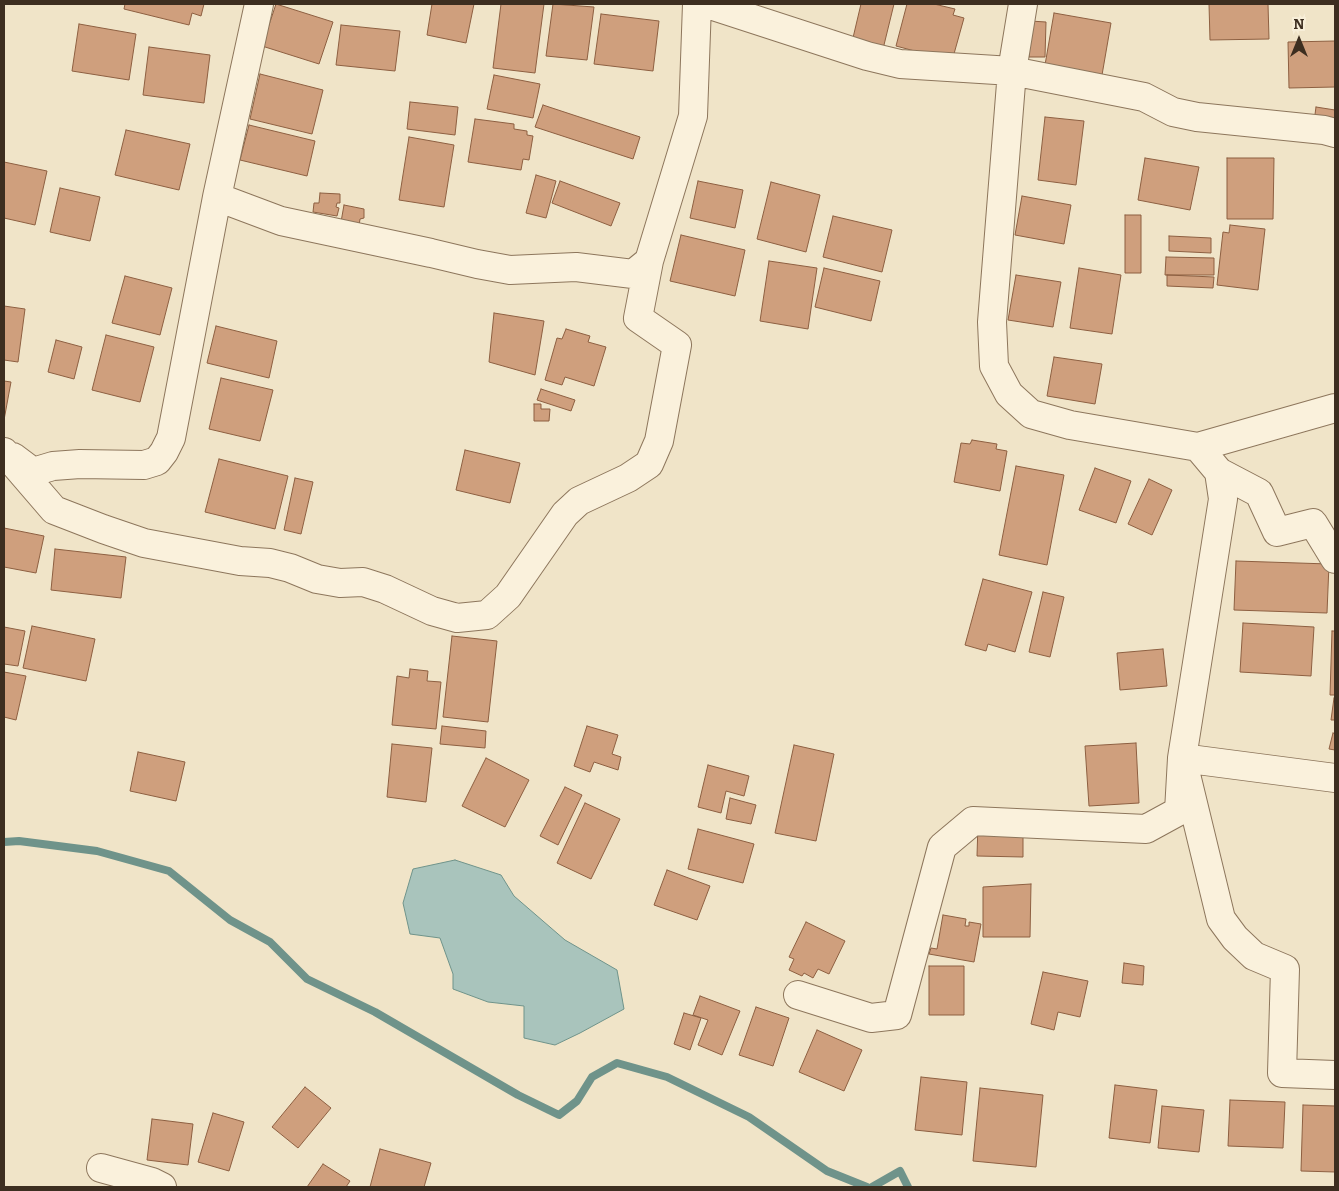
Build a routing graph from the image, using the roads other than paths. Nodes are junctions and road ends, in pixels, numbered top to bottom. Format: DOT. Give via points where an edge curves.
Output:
graph roads {
  1 [pos="259,4"];
  2 [pos="697,4"];
  3 [pos="708,4"];
  4 [pos="1023,4"];
  5 [pos="1012,71"];
  6 [pos="1335,133"];
  7 [pos="217,197"];
  8 [pos="649,260"];
  9 [pos="1335,408"];
  10 [pos="1198,447"];
  11 [pos="4,451"];
  12 [pos="1219,472"];
  13 [pos="1335,559"];
  14 [pos="1182,758"];
  15 [pos="1335,778"];
  16 [pos="798,995"];
  17 [pos="1335,1075"];
  18 [pos="101,1168"];
  19 [pos="162,1187"];
  1 -- 7 [label="street"];
  2 -- 8 [label="street" via="693,116"];
  3 -- 5 [label="street" via="900,64"];
  4 -- 5 [label="street"];
  5 -- 6 [label="street" via="1144,97 1173,112 1197,117"];
  5 -- 10 [label="street" via="992,322 994,366 1009,394 1031,414 1070,425"];
  7 -- 8 [label="street" via="281,222 510,270 576,267 633,274"];
  7 -- 11 [label="street" via="171,438 164,452 157,460 144,465 80,464 53,466 34,472"];
  8 -- 11 [label="street" via="638,318 677,345 659,441 650,464 579,501 565,514 508,596 487,615 457,618 363,582 317,579 270,563 144,544 54,510"];
  9 -- 10 [label="street"];
  10 -- 12 [label="street"];
  12 -- 13 [label="street" via="1259,494 1277,532 1313,523"];
  12 -- 14 [label="street" via="1223,499"];
  14 -- 15 [label="street"];
  14 -- 16 [label="street" via="1179,811 1146,829 973,821 942,847 897,1015 871,1018"];
  14 -- 17 [label="street" via="1221,919 1254,956 1285,969 1282,1073"];
  18 -- 19 [label="street"];
}
